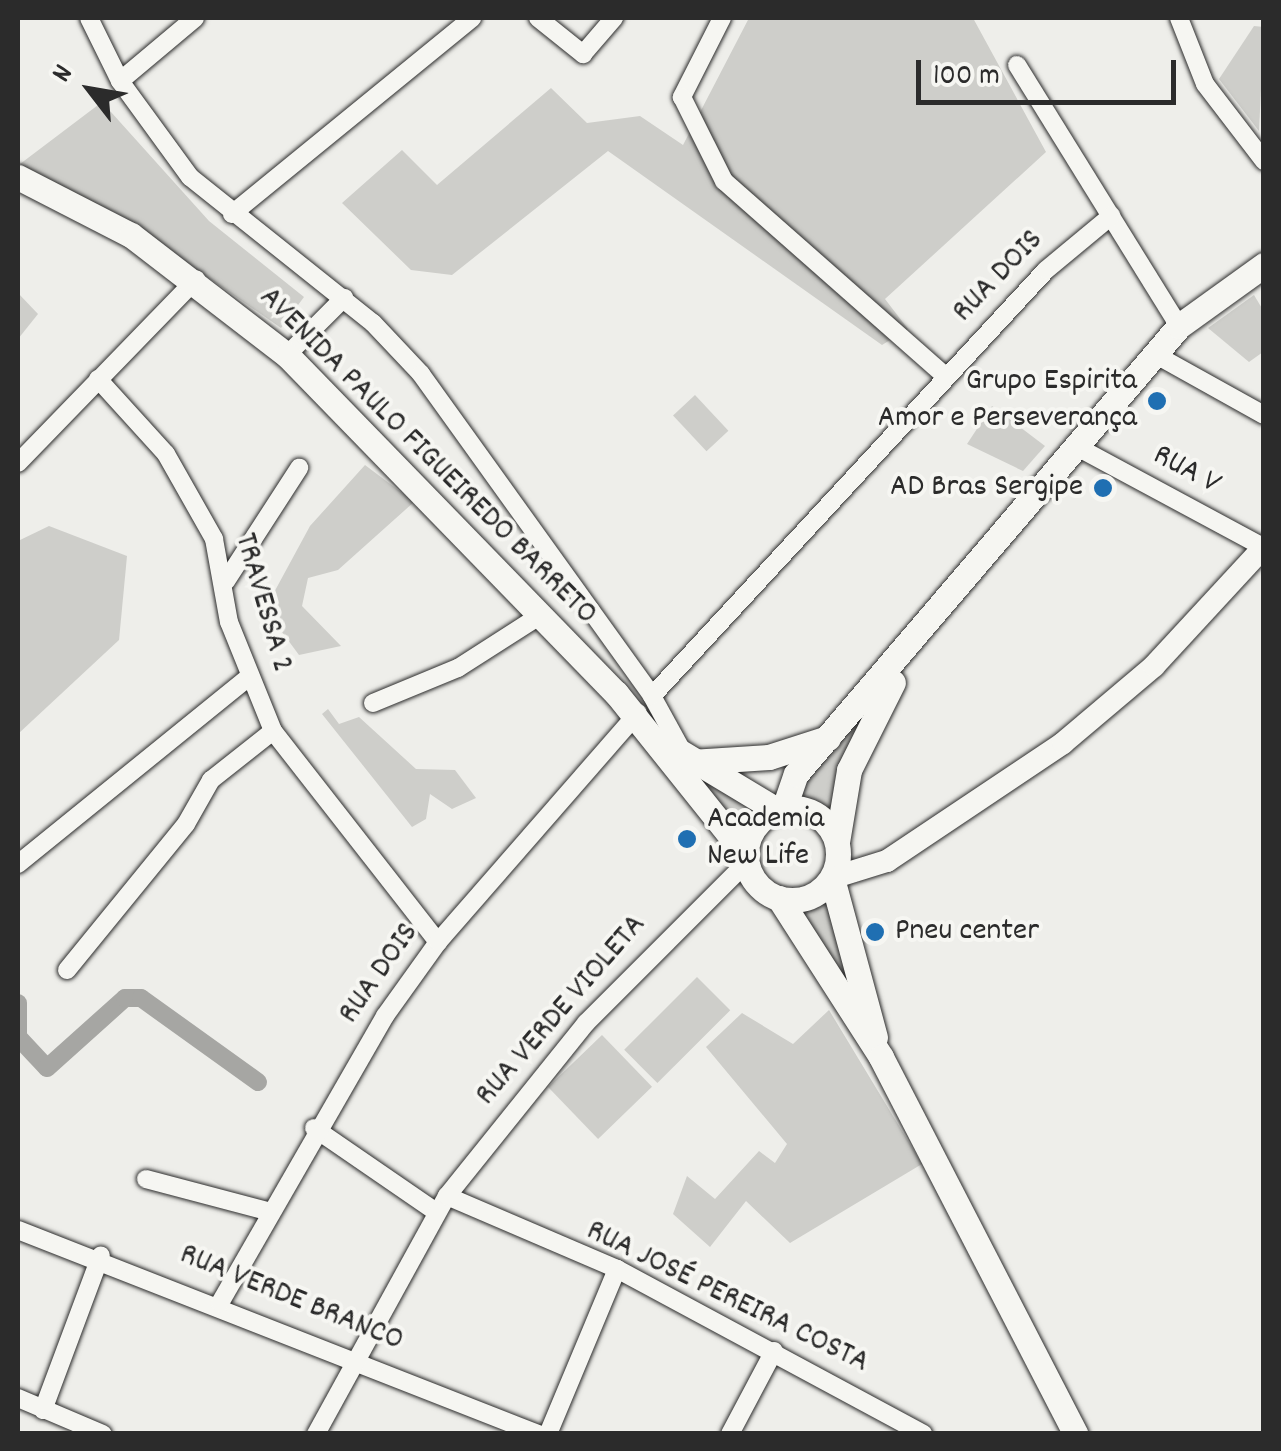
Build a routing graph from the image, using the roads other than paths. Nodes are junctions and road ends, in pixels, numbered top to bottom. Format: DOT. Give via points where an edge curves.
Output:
graph roads {
  1 [pos="90,18"];
  2 [pos="195,18"];
  3 [pos="538,18"];
  4 [pos="614,18"];
  5 [pos="722,18"];
  6 [pos="1180,18"];
  7 [pos="461,21"];
  8 [pos="1017,65"];
  9 [pos="120,81"];
  10 [pos="1264,161"];
  11 [pos="18,177"];
  12 [pos="232,214"];
  13 [pos="1111,216"];
  14 [pos="1264,266"];
  15 [pos="196,279"];
  16 [pos="344,298"];
  17 [pos="1179,326"];
  18 [pos="287,355"];
  19 [pos="1158,356"];
  20 [pos="945,376"];
  21 [pos="98,380"];
  22 [pos="1264,415"];
  23 [pos="1081,449"];
  24 [pos="18,463"];
  25 [pos="299,468"];
  26 [pos="1264,547"];
  27 [pos="226,581"];
  28 [pos="541,614"];
  29 [pos="910,652"];
  30 [pos="250,676"];
  31 [pos="372,703"];
  32 [pos="638,708"];
  33 [pos="273,730"];
  34 [pos="828,738"];
  35 [pos="687,761"];
  36 [pos="781,809"];
  37 [pos="837,842"];
  38 [pos="747,859"];
  39 [pos="18,864"];
  40 [pos="832,878"];
  41 [pos="779,898"];
  42 [pos="438,942"];
  43 [pos="67,970"];
  44 [pos="880,1057"];
  45 [pos="314,1128"];
  46 [pos="146,1178"];
  47 [pos="442,1204"];
  48 [pos="267,1212"];
  49 [pos="18,1230"];
  50 [pos="102,1255"];
  51 [pos="617,1270"];
  52 [pos="220,1303"];
  53 [pos="774,1351"];
  54 [pos="358,1357"];
  55 [pos="18,1398"];
  56 [pos="43,1410"];
  57 [pos="896,1426"];
  58 [pos="104,1434"];
  59 [pos="316,1434"];
  60 [pos="538,1434"];
  61 [pos="548,1434"];
  62 [pos="730,1434"];
  63 [pos="923,1434"];
  64 [pos="1076,1434"];
  1 -- 9 [label="street"];
  2 -- 9 [label="street"];
  3 -- 4 [label="street" via="582,54"];
  5 -- 20 [label="street" via="682,97 724,182"];
  6 -- 10 [label="street" via="1205,84"];
  7 -- 12 [label="street"];
  8 -- 13 [label="street"];
  9 -- 12 [label="street" via="174,158"];
  11 -- 15 [label="main road, AVENIDA PAULO FIGUEIREDO BARRETO"];
  12 -- 16 [label="street"];
  13 -- 17 [label="street"];
  13 -- 20 [label="street, RUA DOIS" via="1066,249"];
  14 -- 17 [label="main road"];
  15 -- 18 [label="main road, AVENIDA PAULO FIGUEIREDO BARRETO"];
  15 -- 21 [label="street"];
  16 -- 18 [label="street"];
  16 -- 32 [label="street" via="446,407"];
  17 -- 19 [label="main road"];
  18 -- 28 [label="main road, AVENIDA PAULO FIGUEIREDO BARRETO"];
  19 -- 22 [label="street"];
  19 -- 23 [label="main road"];
  20 -- 32 [label="street, RUA DOIS"];
  21 -- 24 [label="street"];
  21 -- 27 [label="street, TRAVESSA 2" via="186,482"];
  23 -- 26 [label="street, RUA V"];
  23 -- 29 [label="main road"];
  25 -- 27 [label="street"];
  26 -- 40 [label="street" via="1154,666 1063,743 887,861"];
  27 -- 30 [label="street, TRAVESSA 2" via="226,611"];
  28 -- 31 [label="street" via="458,668"];
  28 -- 32 [label="main road, AVENIDA PAULO FIGUEIREDO BARRETO"];
  29 -- 34 [label="main road"];
  29 -- 37 [label="main road" via="849,770"];
  30 -- 33 [label="street, TRAVESSA 2"];
  30 -- 39 [label="street"];
  32 -- 35 [label="main road, AVENIDA PAULO FIGUEIREDO BARRETO"];
  32 -- 38 [label="main road, AVENIDA PAULO FIGUEIREDO BARRETO"];
  32 -- 42 [label="street, RUA DOIS"];
  33 -- 42 [label="street, TRAVESSA 2"];
  33 -- 43 [label="street" via="210,780 186,824"];
  34 -- 35 [label="main road" via="769,757"];
  34 -- 36 [label="main road" via="787,788"];
  35 -- 36 [label="main road, AVENIDA PAULO FIGUEIREDO BARRETO"];
  36 -- 37 [label="main road" via="810,812"];
  36 -- 38 [label="main road" via="752,833"];
  37 -- 40 [label="main road"];
  38 -- 41 [label="main road"];
  38 -- 47 [label="street, RUA VERDE VIOLETA" via="586,1023"];
  40 -- 41 [label="main road" via="809,897"];
  40 -- 44 [label="main road"];
  41 -- 44 [label="main road"];
  42 -- 45 [label="street, RUA DOIS"];
  44 -- 64 [label="main road"];
  45 -- 47 [label="street"];
  45 -- 48 [label="street, RUA DOIS"];
  46 -- 48 [label="street"];
  47 -- 51 [label="street, RUA JOSÉ PEREIRA COSTA"];
  47 -- 54 [label="street, RUA VERDE VIOLETA"];
  48 -- 52 [label="street, RUA DOIS"];
  49 -- 50 [label="street, RUA VERDE BRANCO"];
  50 -- 52 [label="street, RUA VERDE BRANCO"];
  50 -- 56 [label="street"];
  51 -- 53 [label="street, RUA JOSÉ PEREIRA COSTA"];
  51 -- 61 [label="street"];
  52 -- 54 [label="street, RUA VERDE BRANCO"];
  53 -- 57 [label="street, RUA JOSÉ PEREIRA COSTA"];
  53 -- 62 [label="street"];
  54 -- 59 [label="street, RUA VERDE VIOLETA"];
  54 -- 60 [label="street, RUA VERDE BRANCO"];
  55 -- 56 [label="street"];
  56 -- 58 [label="street"];
  57 -- 63 [label="street, RUA JOSÉ PEREIRA COSTA"];
}
